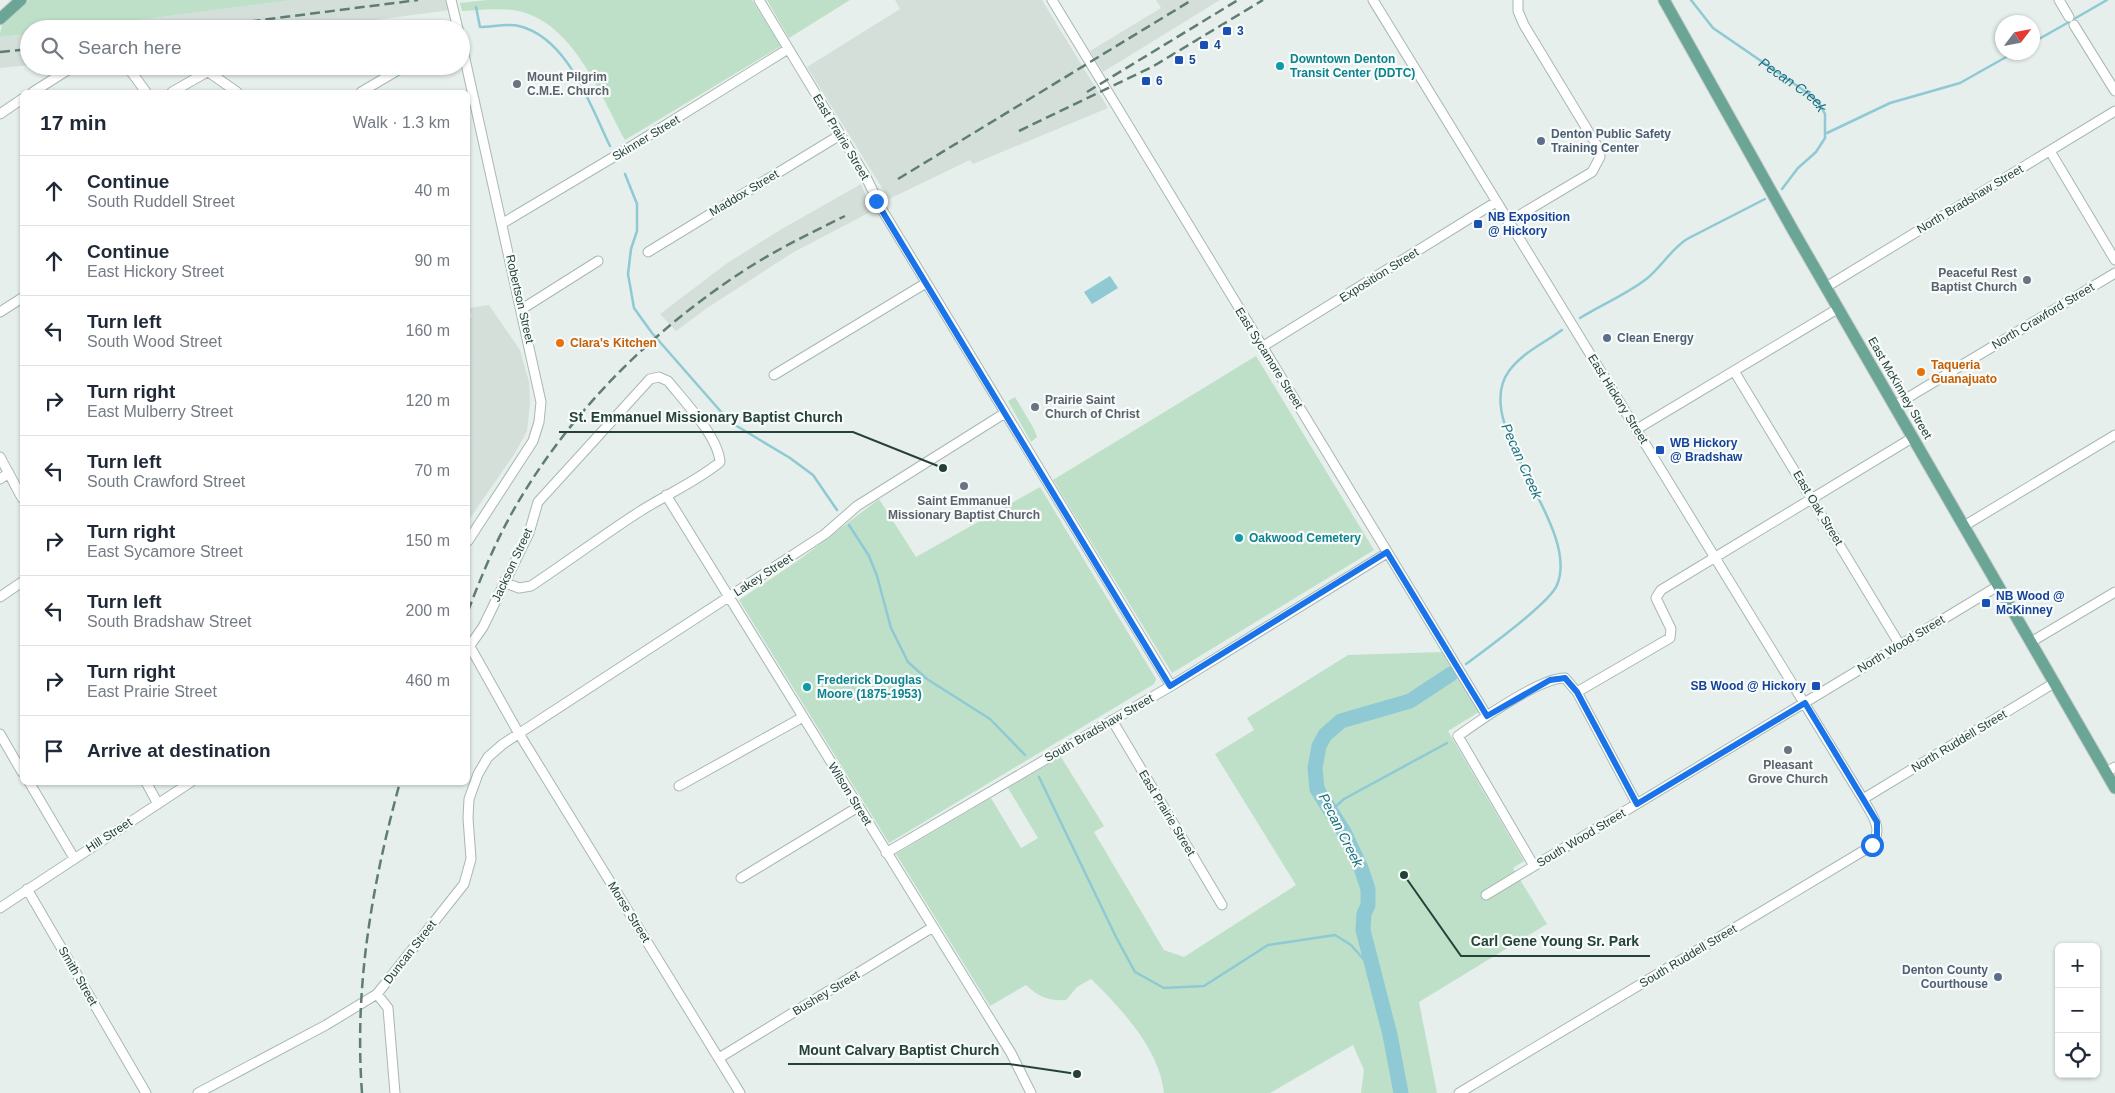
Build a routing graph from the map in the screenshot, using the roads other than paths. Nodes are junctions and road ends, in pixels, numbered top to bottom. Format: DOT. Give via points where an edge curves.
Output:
graph roads {
  1 [pos="12,0"];
  2 [pos="21,0"];
  3 [pos="451,0"];
  4 [pos="759,0"];
  5 [pos="1052,0"];
  6 [pos="1373,0"];
  7 [pos="1518,0"];
  8 [pos="1664,0"];
  9 [pos="2059,0"];
  10 [pos="0,19"];
  11 [pos="456,20"];
  12 [pos="788,49"];
  13 [pos="60,75"];
  14 [pos="134,75"];
  15 [pos="196,75"];
  16 [pos="213,75"];
  17 [pos="390,75"];
  18 [pos="469,75"];
  19 [pos="36,90"];
  20 [pos="145,90"];
  21 [pos="175,90"];
  22 [pos="234,90"];
  23 [pos="364,90"];
  24 [pos="2115,91"];
  25 [pos="20,100"];
  26 [pos="2115,111"];
  27 [pos="0,114"];
  28 [pos="840,135"];
  29 [pos="2050,151"];
  30 [pos="1496,202"];
  31 [pos="1508,222"];
  32 [pos="502,223"];
  33 [pos="648,252"];
  34 [pos="2115,260"];
  35 [pos="598,261"];
  36 [pos="2115,273"];
  37 [pos="926,283"];
  38 [pos="1826,287"];
  39 [pos="20,299"];
  40 [pos="522,308"];
  41 [pos="1838,308"];
  42 [pos="0,312"];
  43 [pos="1262,347"];
  44 [pos="1734,372"];
  45 [pos="774,375"];
  46 [pos="1894,406"];
  47 [pos="1005,413"];
  48 [pos="1636,428"];
  49 [pos="2115,435"];
  50 [pos="1912,438"];
  51 [pos="0,457"];
  52 [pos="9,473"];
  53 [pos="0,479"];
  54 [pos="20,494"];
  55 [pos="666,495"];
  56 [pos="1812,498"];
  57 [pos="1964,526"];
  58 [pos="470,538"];
  59 [pos="1387,552"];
  60 [pos="1715,557"];
  61 [pos="504,582"];
  62 [pos="20,583"];
  63 [pos="1998,586"];
  64 [pos="2115,592"];
  65 [pos="0,597"];
  66 [pos="729,597"];
  67 [pos="2031,642"];
  68 [pos="470,643"];
  69 [pos="1900,645"];
  70 [pos="470,648"];
  71 [pos="2054,683"];
  72 [pos="1170,686"];
  73 [pos="1577,692"];
  74 [pos="1805,703"];
  75 [pos="1487,716"];
  76 [pos="803,717"];
  77 [pos="1112,720"];
  78 [pos="518,732"];
  79 [pos="0,734"];
  80 [pos="20,769"];
  81 [pos="2111,769"];
  82 [pos="31,785"];
  83 [pos="148,785"];
  84 [pos="186,785"];
  85 [pos="679,786"];
  86 [pos="2115,788"];
  87 [pos="1863,799"];
  88 [pos="158,804"];
  89 [pos="1637,804"];
  90 [pos="858,807"];
  91 [pos="886,853"];
  92 [pos="74,858"];
  93 [pos="1534,866"];
  94 [pos="741,878"];
  95 [pos="27,888"];
  96 [pos="1486,895"];
  97 [pos="1222,905"];
  98 [pos="0,908"];
  99 [pos="933,927"];
  100 [pos="377,994"];
  101 [pos="719,1058"];
  102 [pos="146,1093"];
  103 [pos="198,1093"];
  104 [pos="395,1093"];
  105 [pos="740,1093"];
  106 [pos="1031,1093"];
  107 [pos="1459,1093"];
  1 -- 10 [label="main road"];
  2 -- 10 [label="main road"];
  3 -- 11 [label="street"];
  4 -- 12 [label="street, East Prairie Street"];
  5 -- 43 [label="street, East Sycamore Street"];
  6 -- 30 [label="street, East Hickory Street"];
  7 -- 31 [label="street" via="1524,25 1600,157 1596,167 1571,186"];
  8 -- 38 [label="main road, East McKinney Street"];
  9 -- 24 [label="street"];
  12 -- 28 [label="street, East Prairie Street"];
  12 -- 32 [label="street, Skinner Street"];
  13 -- 19 [label="street"];
  14 -- 20 [label="street"];
  15 -- 21 [label="street"];
  16 -- 22 [label="street"];
  17 -- 23 [label="street"];
  18 -- 32 [label="street, Robertson Street"];
  25 -- 27 [label="street"];
  26 -- 29 [label="street, North Bradshaw Street"];
  28 -- 33 [label="street, Maddox Street"];
  28 -- 37 [label="street, East Prairie Street"];
  29 -- 34 [label="street"];
  29 -- 38 [label="street, North Bradshaw Street"];
  30 -- 31 [label="street, East Hickory Street"];
  30 -- 43 [label="street, Exposition Street"];
  31 -- 48 [label="street, East Hickory Street"];
  32 -- 40 [label="street, Robertson Street"];
  35 -- 40 [label="street"];
  36 -- 46 [label="street, North Crawford Street"];
  37 -- 45 [label="street"];
  37 -- 47 [label="street, East Prairie Street"];
  38 -- 41 [label="main road, East McKinney Street"];
  39 -- 42 [label="street"];
  40 -- 58 [label="street, Robertson Street" via="541,402 539,422 533,441"];
  41 -- 44 [label="street"];
  41 -- 46 [label="main road, East McKinney Street"];
  43 -- 59 [label="street, East Sycamore Street"];
  44 -- 48 [label="street"];
  44 -- 56 [label="street, East Oak Street"];
  46 -- 50 [label="main road, East McKinney Street"];
  47 -- 66 [label="street, Lakey Street" via="857,506 825,534"];
  47 -- 72 [label="street, East Prairie Street"];
  48 -- 60 [label="street, East Hickory Street"];
  49 -- 57 [label="street"];
  50 -- 56 [label="street"];
  50 -- 57 [label="main road, East McKinney Street"];
  51 -- 52 [label="street"];
  52 -- 53 [label="street"];
  52 -- 54 [label="street"];
  55 -- 61 [label="street" via="531,586 520,588"];
  55 -- 61 [label="street, Jackson Street" via="708,472 720,462 720,454 697,417 668,381 659,377 650,379 538,502 529,533"];
  55 -- 66 [label="street, Wilson Street"];
  56 -- 60 [label="street"];
  56 -- 69 [label="street, East Oak Street"];
  57 -- 63 [label="main road, East McKinney Street"];
  59 -- 72 [label="street, South Bradshaw Street"];
  59 -- 75 [label="street, East Sycamore Street"];
  60 -- 73 [label="street" via="1661,590 1656,598 1670,628 1670,638"];
  60 -- 74 [label="street, East Hickory Street"];
  61 -- 68 [label="street, Jackson Street" via="484,627"];
  62 -- 65 [label="street"];
  63 -- 67 [label="main road, East McKinney Street"];
  63 -- 69 [label="street, North Wood Street"];
  64 -- 67 [label="street"];
  66 -- 76 [label="street, Wilson Street"];
  66 -- 78 [label="street, Lakey Street"];
  67 -- 71 [label="main road, East McKinney Street"];
  69 -- 74 [label="street, North Wood Street"];
  70 -- 78 [label="street, Morse Street"];
  71 -- 81 [label="main road, East McKinney Street"];
  71 -- 87 [label="street, North Ruddell Street"];
  72 -- 77 [label="street, South Bradshaw Street"];
  73 -- 75 [label="street" via="1565,678 1557,678"];
  73 -- 89 [label="street"];
  74 -- 87 [label="street, East Hickory Street"];
  74 -- 89 [label="street, South Wood Street"];
  75 -- 93 [label="street" via="1458,736"];
  76 -- 85 [label="street"];
  76 -- 90 [label="street, Wilson Street"];
  77 -- 91 [label="street, South Bradshaw Street"];
  77 -- 97 [label="street, East Prairie Street"];
  78 -- 100 [label="street, Duncan Street" via="488,757 478,774 468,818 471,859 464,884"];
  78 -- 101 [label="street, Morse Street"];
  79 -- 80 [label="street"];
  81 -- 86 [label="main road, East McKinney Street"];
  82 -- 92 [label="street"];
  83 -- 88 [label="street"];
  84 -- 88 [label="street, Hill Street"];
  87 -- 107 [label="street, South Ruddell Street" via="1878,829 1874,843 1868,848"];
  88 -- 92 [label="street, Hill Street"];
  89 -- 93 [label="street, South Wood Street"];
  90 -- 91 [label="street, Wilson Street"];
  90 -- 94 [label="street"];
  91 -- 99 [label="street, Wilson Street"];
  92 -- 95 [label="street, Hill Street"];
  93 -- 96 [label="street, South Wood Street"];
  95 -- 98 [label="street"];
  95 -- 102 [label="street, Smith Street"];
  99 -- 101 [label="street, Bushey Street"];
  99 -- 106 [label="street, Wilson Street" via="1011,1053"];
  100 -- 103 [label="street, Duncan Street"];
  100 -- 104 [label="street" via="388,1008"];
  101 -- 105 [label="street, Morse Street"];
}
